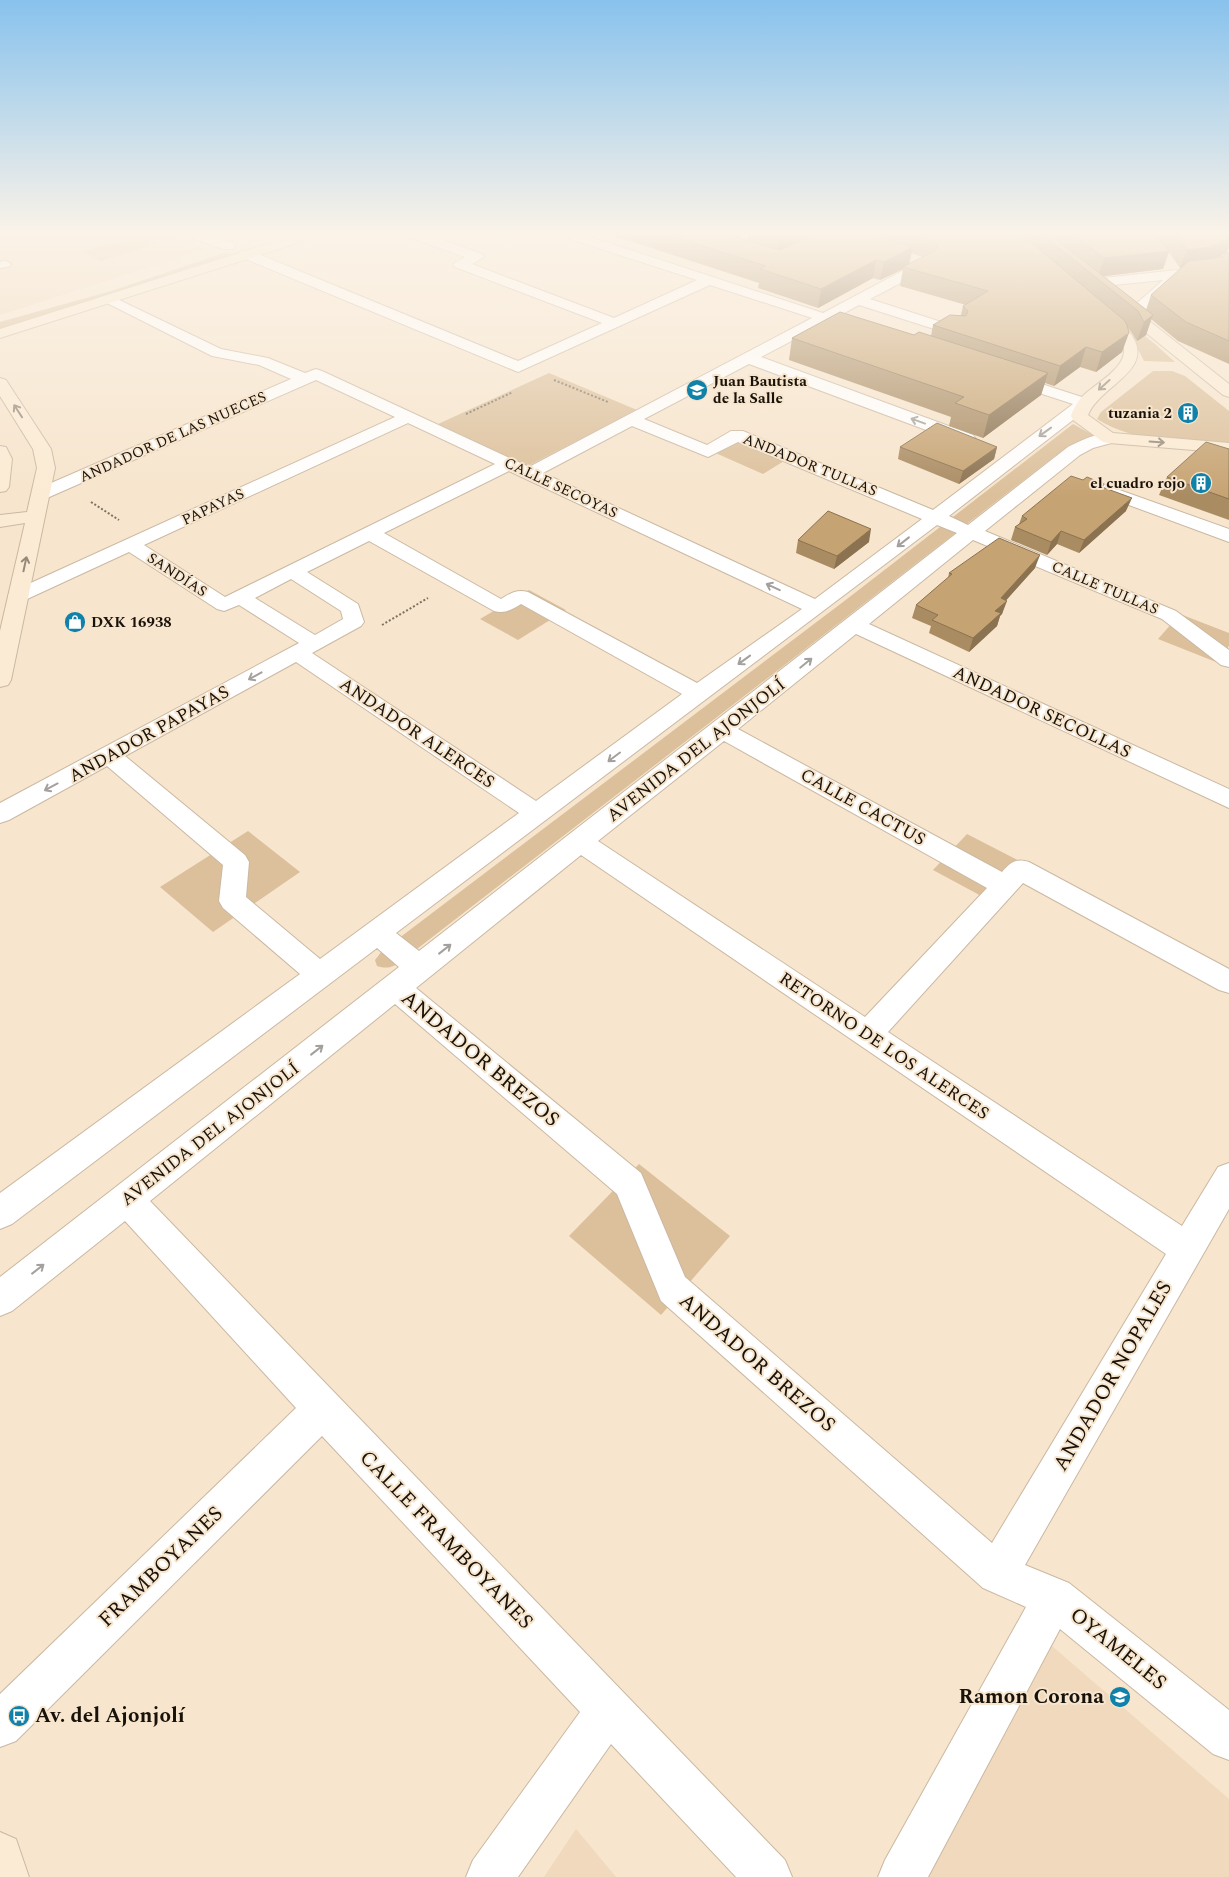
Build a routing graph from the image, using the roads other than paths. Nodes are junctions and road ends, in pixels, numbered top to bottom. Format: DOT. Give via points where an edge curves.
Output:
graph roads {
  1 [pos="43,321"];
  2 [pos="150,321"];
  3 [pos="409,321"];
  4 [pos="609,321"];
  5 [pos="620,321"];
  6 [pos="820,321"];
  7 [pos="833,321"];
  8 [pos="923,321"];
  9 [pos="1108,321"];
  10 [pos="1140,321"];
  11 [pos="615,323"];
  12 [pos="956,331"];
  13 [pos="0,334"];
  14 [pos="879,336"];
  15 [pos="748,358"];
  16 [pos="1129,364"];
  17 [pos="1198,367"];
  18 [pos="990,372"];
  19 [pos="305,379"];
  20 [pos="0,383"];
  21 [pos="1229,392"];
  22 [pos="1085,403"];
  23 [pos="408,417"];
  24 [pos="636,418"];
  25 [pos="1109,438"];
  26 [pos="1229,448"];
  27 [pos="0,451"];
  28 [pos="997,451"];
  29 [pos="509,464"];
  30 [pos="530,474"];
  31 [pos="1065,475"];
  32 [pos="0,487"];
  33 [pos="41,494"];
  34 [pos="36,516"];
  35 [pos="935,516"];
  36 [pos="0,521"];
  37 [pos="972,532"];
  38 [pos="369,533"];
  39 [pos="1229,536"];
  40 [pos="130,545"];
  41 [pos="292,571"];
  42 [pos="18,596"];
  43 [pos="232,601"];
  44 [pos="817,608"];
  45 [pos="854,625"];
  46 [pos="306,648"];
  47 [pos="1229,660"];
  48 [pos="0,680"];
  49 [pos="698,693"];
  50 [pos="722,730"];
  51 [pos="110,756"];
  52 [pos="1229,800"];
  53 [pos="0,814"];
  54 [pos="538,814"];
  55 [pos="580,842"];
  56 [pos="1004,885"];
  57 [pos="378,933"];
  58 [pos="320,975"];
  59 [pos="408,978"];
  60 [pos="1229,982"];
  61 [pos="867,1034"];
  62 [pos="1229,1178"];
  63 [pos="126,1199"];
  64 [pos="0,1213"];
  65 [pos="1188,1249"];
  66 [pos="0,1299"];
  67 [pos="322,1410"];
  68 [pos="998,1574"];
  69 [pos="1054,1598"];
  70 [pos="608,1710"];
  71 [pos="0,1725"];
  72 [pos="1229,1738"];
  73 [pos="0,1855"];
  74 [pos="5,1877"];
  75 [pos="490,1877"];
  76 [pos="768,1877"];
  77 [pos="902,1877"];
  1 -- 13 [label="street"];
  2 -- 19 [label="street" via="217,353 263,360"];
  3 -- 11 [label="street" via="520,366"];
  4 -- 11 [label="street"];
  5 -- 11 [label="street"];
  6 -- 15 [label="street"];
  7 -- 14 [label="street"];
  8 -- 12 [label="street"];
  9 -- 16 [label="street" via="1131,345"];
  10 -- 17 [label="street"];
  15 -- 24 [label="street"];
  28 -- 15 [label="street, one-way"];
  16 -- 17 [label="street" via="1152,358"];
  16 -- 22 [label="street, one-way"];
  17 -- 21 [label="street"];
  18 -- 22 [label="street"];
  19 -- 23 [label="street, CALLE SECOYAS" via="316,374"];
  19 -- 33 [label="street, ANDADOR DE LAS NUECES"];
  33 -- 20 [label="street, one-way" via="46,468 42,449"];
  22 -- 25 [label="street" via="1080,416"];
  22 -- 28 [label="street, one-way"];
  23 -- 29 [label="street, CALLE SECOYAS"];
  23 -- 40 [label="street, PAPAYAS"];
  24 -- 30 [label="street"];
  24 -- 35 [label="street, ANDADOR TULLAS" via="708,452 737,435"];
  25 -- 26 [label="street, one-way"];
  25 -- 31 [label="street, AVENIDA DEL AJONJOLÍ" via="1074,451"];
  27 -- 32 [label="street" via="3,459"];
  28 -- 35 [label="street"];
  29 -- 30 [label="street, CALLE SECOYAS"];
  29 -- 38 [label="street"];
  44 -- 30 [label="street, CALLE SECOYAS, one-way"];
  31 -- 37 [label="street, AVENIDA DEL AJONJOLÍ"];
  31 -- 39 [label="street"];
  33 -- 34 [label="street"];
  34 -- 36 [label="street"];
  42 -- 34 [label="street, one-way"];
  35 -- 37 [label="street"];
  35 -- 44 [label="street, one-way"];
  37 -- 45 [label="street, AVENIDA DEL AJONJOLÍ"];
  37 -- 47 [label="street, CALLE TULLAS" via="1169,615"];
  38 -- 41 [label="street"];
  38 -- 49 [label="street" via="501,607 521,596"];
  40 -- 42 [label="street, PAPAYAS"];
  40 -- 43 [label="street, SANDÍAS"];
  41 -- 43 [label="street"];
  41 -- 46 [label="street, ANDADOR PAPAYAS" via="351,608 354,622"];
  42 -- 48 [label="street"];
  43 -- 46 [label="street, SANDÍAS"];
  44 -- 49 [label="street, one-way"];
  50 -- 45 [label="street, AVENIDA DEL AJONJOLÍ, one-way"];
  45 -- 52 [label="street, ANDADOR SECOLLAS"];
  46 -- 51 [label="street, ANDADOR PAPAYAS, one-way"];
  46 -- 54 [label="street, ANDADOR ALERCES"];
  49 -- 54 [label="street, one-way"];
  50 -- 55 [label="street, AVENIDA DEL AJONJOLÍ"];
  50 -- 56 [label="street, CALLE CACTUS"];
  51 -- 53 [label="street, ANDADOR PAPAYAS, one-way"];
  51 -- 58 [label="street" via="236,862 232,901"];
  54 -- 57 [label="street"];
  59 -- 55 [label="street, AVENIDA DEL AJONJOLÍ, one-way"];
  55 -- 61 [label="street, RETORNO DE LOS ALERCES"];
  56 -- 60 [label="street" via="1020,868"];
  56 -- 61 [label="street"];
  57 -- 58 [label="street"];
  57 -- 59 [label="street"];
  58 -- 64 [label="street"];
  63 -- 59 [label="street, AVENIDA DEL AJONJOLÍ, one-way"];
  59 -- 68 [label="street, ANDADOR BREZOS" via="629,1184 673,1289"];
  61 -- 65 [label="street, RETORNO DE LOS ALERCES"];
  62 -- 65 [label="street, ANDADOR NOPALES"];
  66 -- 63 [label="street, AVENIDA DEL AJONJOLÍ, one-way"];
  63 -- 67 [label="street, CALLE FRAMBOYANES"];
  65 -- 68 [label="street, ANDADOR NOPALES"];
  67 -- 70 [label="street, CALLE FRAMBOYANES"];
  67 -- 71 [label="street, FRAMBOYANES"];
  68 -- 69 [label="street, OYAMELES"];
  69 -- 72 [label="street, OYAMELES"];
  69 -- 77 [label="street"];
  70 -- 75 [label="street"];
  70 -- 76 [label="street, CALLE FRAMBOYANES"];
  73 -- 74 [label="street"];
}
